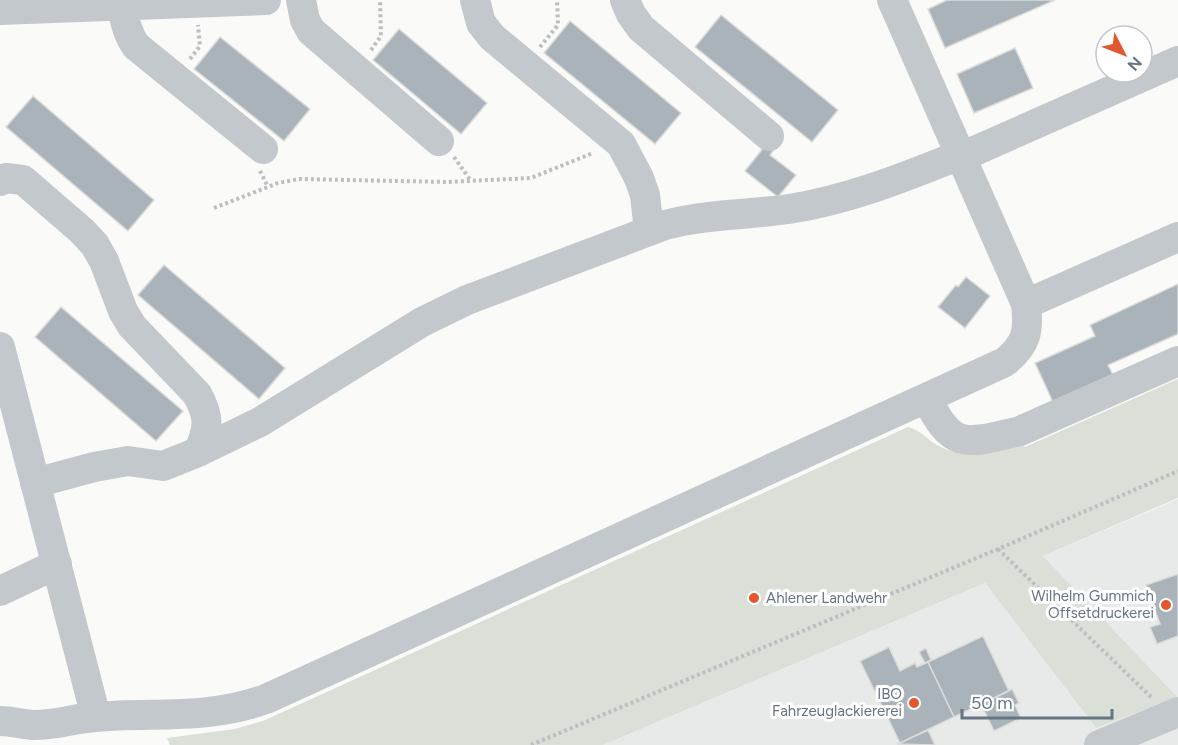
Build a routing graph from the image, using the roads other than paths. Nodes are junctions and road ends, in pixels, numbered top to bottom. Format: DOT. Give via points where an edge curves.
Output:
graph roads {
  1 [pos="266,0"];
  2 [pos="301,0"];
  3 [pos="475,0"];
  4 [pos="625,0"];
  5 [pos="892,0"];
  6 [pos="203,2"];
  7 [pos="123,6"];
  8 [pos="0,10"];
  9 [pos="1178,61"];
  10 [pos="769,136"];
  11 [pos="439,141"];
  12 [pos="263,149"];
  13 [pos="961,156"];
  14 [pos="0,181"];
  15 [pos="649,231"];
  16 [pos="1178,237"];
  17 [pos="1026,304"];
  18 [pos="0,347"];
  19 [pos="1178,361"];
  20 [pos="927,398"];
  21 [pos="198,452"];
  22 [pos="35,483"];
  23 [pos="57,564"];
  24 [pos="0,591"];
  25 [pos="1175,713"];
  26 [pos="96,717"];
  27 [pos="0,721"];
  28 [pos="1099,745"];
  1 -- 6 [label="street"];
  2 -- 11 [label="street" via="311,31"];
  3 -- 15 [label="street" via="481,23 492,37 624,149 645,195"];
  4 -- 10 [label="street" via="641,27"];
  5 -- 13 [label="street"];
  6 -- 7 [label="street"];
  7 -- 8 [label="street"];
  7 -- 12 [label="street" via="132,41"];
  9 -- 13 [label="street"];
  13 -- 15 [label="street" via="835,199 789,209 691,218"];
  13 -- 17 [label="street"];
  14 -- 21 [label="street" via="6,177 23,180 95,246 132,326 205,407 208,420"];
  15 -- 21 [label="street" via="467,300 423,322 260,422"];
  16 -- 17 [label="street"];
  17 -- 20 [label="street" via="1029,326 1020,350 1005,362"];
  18 -- 22 [label="street"];
  19 -- 20 [label="street" via="1020,431 992,438 967,441 950,434"];
  20 -- 26 [label="street" via="266,699 213,713"];
  21 -- 22 [label="street" via="163,466 128,461"];
  22 -- 23 [label="street"];
  23 -- 24 [label="street"];
  23 -- 26 [label="street"];
  25 -- 28 [label="street"];
  26 -- 27 [label="street" via="32,725"];
}
